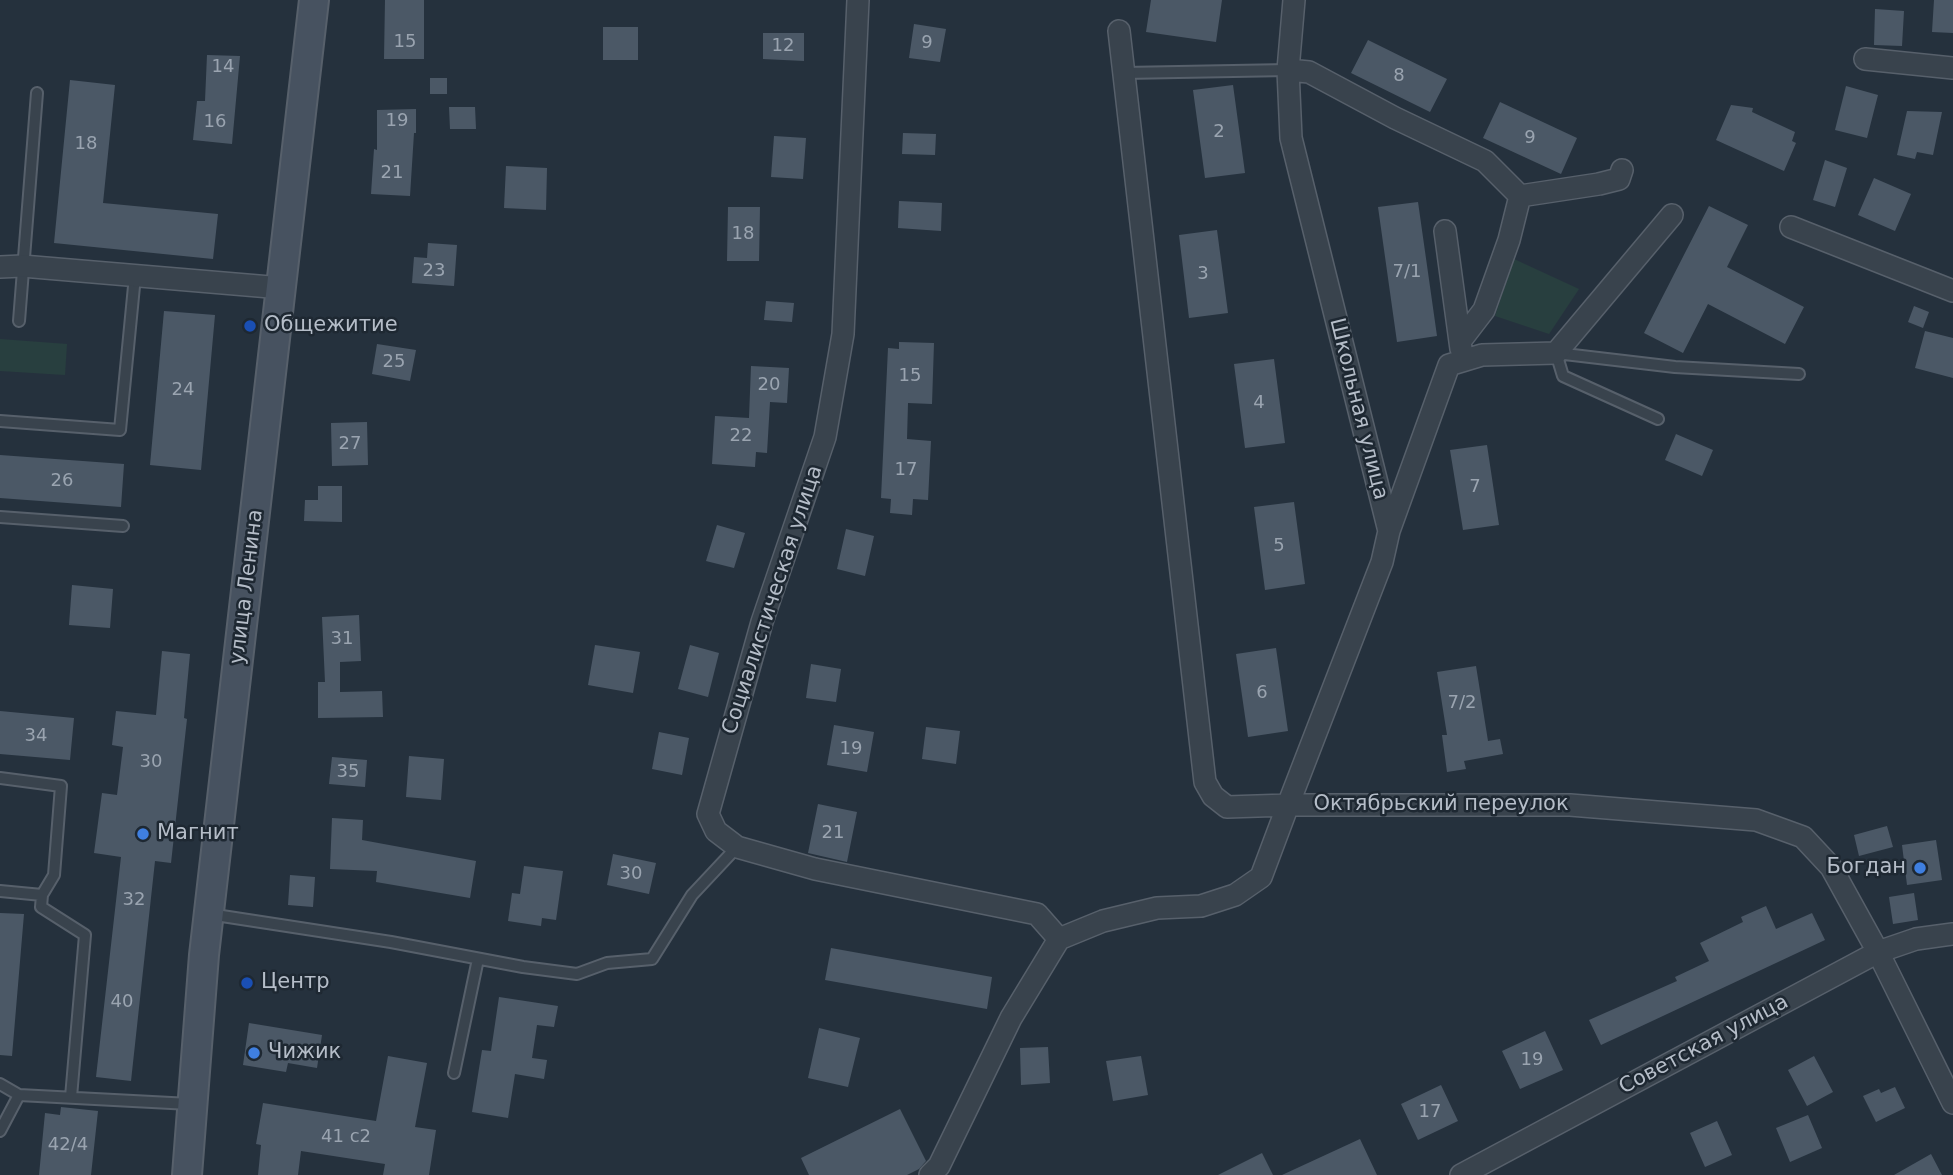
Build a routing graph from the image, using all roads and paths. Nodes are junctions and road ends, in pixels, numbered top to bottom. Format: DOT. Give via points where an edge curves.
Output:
graph roads {
  1 [pos="314,0"];
  2 [pos="858,0"];
  3 [pos="1294,0"];
  4 [pos="1119,31"];
  5 [pos="1865,59"];
  6 [pos="1953,68"];
  7 [pos="1288,70"];
  8 [pos="1124,73"];
  9 [pos="37,93"];
  10 [pos="1622,170"];
  11 [pos="1520,197"];
  12 [pos="1672,215"];
  13 [pos="1791,227"];
  14 [pos="1445,231"];
  15 [pos="22,266"];
  16 [pos="0,267"];
  17 [pos="135,275"];
  18 [pos="282,288"];
  19 [pos="1953,291"];
  20 [pos="19,321"];
  21 [pos="1461,351"];
  22 [pos="1556,353"];
  23 [pos="1799,374"];
  24 [pos="1658,419"];
  25 [pos="0,421"];
  26 [pos="0,517"];
  27 [pos="122,526"];
  28 [pos="1388,531"];
  29 [pos="0,778"];
  30 [pos="1288,805"];
  31 [pos="737,847"];
  32 [pos="0,891"];
  33 [pos="42,895"];
  34 [pos="209,914"];
  35 [pos="1953,934"];
  36 [pos="1059,939"];
  37 [pos="1878,952"];
  38 [pos="478,958"];
  39 [pos="454,1073"];
  40 [pos="0,1084"];
  41 [pos="19,1095"];
  42 [pos="71,1097"];
  43 [pos="1953,1103"];
  44 [pos="193,1104"];
  45 [pos="0,1131"];
  46 [pos="187,1175"];
  47 [pos="930,1175"];
  48 [pos="1461,1175"];
  1 -- 18 [label="main road, улица Ленина"];
  2 -- 31 [label="street, Социалистическая улица" via="843,334 825,437 762,622 708,814 716,831"];
  3 -- 7 [label="street, Школьная улица"];
  4 -- 8 [label="street"];
  5 -- 6 [label="street"];
  7 -- 8 [label="lane"];
  7 -- 11 [label="street" via="1309,72 1485,161"];
  7 -- 28 [label="street, Школьная улица" via="1291,138"];
  8 -- 30 [label="street" via="1205,782 1227,807"];
  9 -- 15 [label="lane"];
  10 -- 11 [label="street" via="1619,178 1599,184"];
  11 -- 21 [label="street" via="1484,310"];
  12 -- 22 [label="street"];
  13 -- 19 [label="street"];
  14 -- 21 [label="street"];
  15 -- 16 [label="street"];
  15 -- 17 [label="street"];
  15 -- 20 [label="lane"];
  17 -- 18 [label="street"];
  17 -- 25 [label="lane" via="120,430"];
  18 -- 34 [label="main road, улица Ленина"];
  21 -- 22 [label="street" via="1482,355"];
  21 -- 28 [label="street" via="1449,365"];
  22 -- 23 [label="lane" via="1675,367"];
  22 -- 24 [label="lane" via="1563,376"];
  26 -- 27 [label="lane"];
  28 -- 30 [label="street, Школьная улица" via="1382,562"];
  29 -- 33 [label="lane" via="61,786 54,875"];
  30 -- 36 [label="street, Октябрьский переулок" via="1261,877 1235,895 1201,906 1157,908 1103,921"];
  30 -- 37 [label="street, Октябрьский переулок" via="1570,805 1756,820 1803,837 1831,867"];
  31 -- 36 [label="street, Социалистическая улица" via="815,869 1037,914"];
  31 -- 38 [label="lane" via="692,895 652,959 607,962 577,974"];
  32 -- 33 [label="lane"];
  33 -- 42 [label="lane" via="41,907 85,935"];
  34 -- 38 [label="lane"];
  34 -- 44 [label="main road, улица Ленина"];
  35 -- 37 [label="street, Советская улица" via="1916,939"];
  36 -- 47 [label="street" via="1011,1018 939,1166"];
  37 -- 43 [label="street, Октябрьский переулок"];
  37 -- 48 [label="street, Советская улица"];
  38 -- 39 [label="lane"];
  40 -- 41 [label="lane"];
  41 -- 42 [label="lane"];
  41 -- 45 [label="lane"];
  42 -- 44 [label="lane"];
  44 -- 46 [label="main road, улица Ленина"];
}
